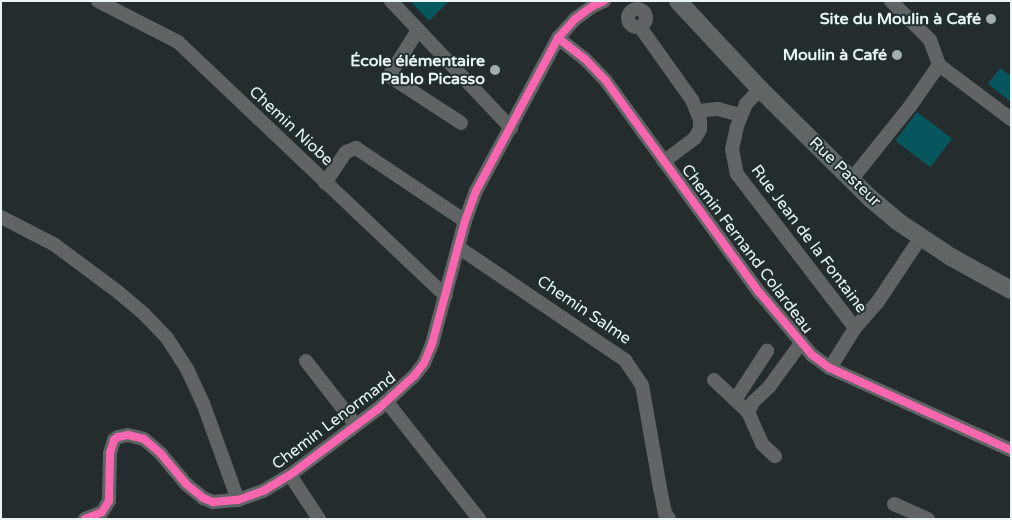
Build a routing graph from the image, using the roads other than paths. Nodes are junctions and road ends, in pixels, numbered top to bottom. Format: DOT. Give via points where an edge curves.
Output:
graph roads {
  1 [pos="98,1"];
  2 [pos="391,1"];
  3 [pos="604,1"];
  4 [pos="668,1"];
  5 [pos="678,1"];
  6 [pos="891,1"];
  7 [pos="640,27"];
  8 [pos="701,28"];
  9 [pos="418,30"];
  10 [pos="558,38"];
  11 [pos="939,65"];
  12 [pos="760,89"];
  13 [pos="698,110"];
  14 [pos="741,114"];
  15 [pos="1011,119"];
  16 [pos="461,123"];
  17 [pos="510,128"];
  18 [pos="664,161"];
  19 [pos="851,180"];
  20 [pos="325,183"];
  21 [pos="1,217"];
  22 [pos="465,221"];
  23 [pos="922,237"];
  24 [pos="458,247"];
  25 [pos="1011,290"];
  26 [pos="446,296"];
  27 [pos="855,328"];
  28 [pos="801,343"];
  29 [pos="767,351"];
  30 [pos="306,361"];
  31 [pos="830,368"];
  32 [pos="714,380"];
  33 [pos="735,400"];
  34 [pos="387,402"];
  35 [pos="748,412"];
  36 [pos="355,424"];
  37 [pos="1011,450"];
  38 [pos="775,456"];
  39 [pos="290,475"];
  40 [pos="238,500"];
  41 [pos="894,504"];
  42 [pos="85,519"];
  43 [pos="319,519"];
  44 [pos="478,519"];
  45 [pos="669,519"];
  46 [pos="928,519"];
  1 -- 20 [label="street, Chemin Niobe" via="178,42"];
  2 -- 9 [label="street"];
  3 -- 10 [label="street, Chemin Lenormand" via="575,20"];
  4 -- 8 [label="main road, Rue Pasteur"];
  5 -- 8 [label="main road, Rue Pasteur"];
  6 -- 11 [label="street" via="930,40"];
  7 -- 13 [label="street"];
  8 -- 12 [label="main road, Rue Pasteur"];
  9 -- 16 [label="street" via="389,76"];
  9 -- 17 [label="street"];
  10 -- 17 [label="street, Chemin Lenormand"];
  10 -- 18 [label="street, Chemin Fernand Colardeau" via="596,70"];
  11 -- 15 [label="street"];
  11 -- 19 [label="street" via="912,105"];
  12 -- 14 [label="street, Rue Jean de la Fontaine"];
  12 -- 19 [label="main road, Rue Pasteur"];
  13 -- 14 [label="street" via="718,109"];
  13 -- 18 [label="street" via="700,129 695,138"];
  14 -- 27 [label="street, Rue Jean de la Fontaine" via="732,149 737,174"];
  17 -- 22 [label="street, Chemin Lenormand" via="476,190"];
  18 -- 28 [label="street, Chemin Fernand Colardeau" via="758,292"];
  19 -- 23 [label="main road, Rue Pasteur" via="898,221"];
  20 -- 22 [label="street" via="346,152 356,148"];
  20 -- 26 [label="street, Chemin Niobe"];
  21 -- 40 [label="street" via="55,245 118,292 167,338 204,403"];
  22 -- 24 [label="street, Chemin Lenormand"];
  23 -- 25 [label="main road, Rue Pasteur"];
  23 -- 27 [label="street" via="877,303"];
  24 -- 26 [label="street, Chemin Lenormand"];
  24 -- 45 [label="street, Chemin Salme" via="625,360 642,385 660,488"];
  26 -- 34 [label="street, Chemin Lenormand" via="424,364"];
  27 -- 31 [label="street"];
  28 -- 31 [label="street, Chemin Fernand Colardeau"];
  28 -- 35 [label="street"];
  29 -- 33 [label="street"];
  30 -- 36 [label="street"];
  31 -- 37 [label="street, Chemin Fernand Colardeau"];
  32 -- 33 [label="street"];
  33 -- 35 [label="street"];
  34 -- 36 [label="street, Chemin Lenormand"];
  34 -- 44 [label="street"];
  35 -- 38 [label="street" via="762,444"];
  36 -- 39 [label="street, Chemin Lenormand"];
  39 -- 40 [label="street, Chemin Lenormand" via="263,491"];
  39 -- 43 [label="street"];
  40 -- 42 [label="street, Chemin Lenormand" via="213,502 203,498 144,440 124,435 114,440 111,446 108,501 102,512"];
  41 -- 46 [label="street"];
}
